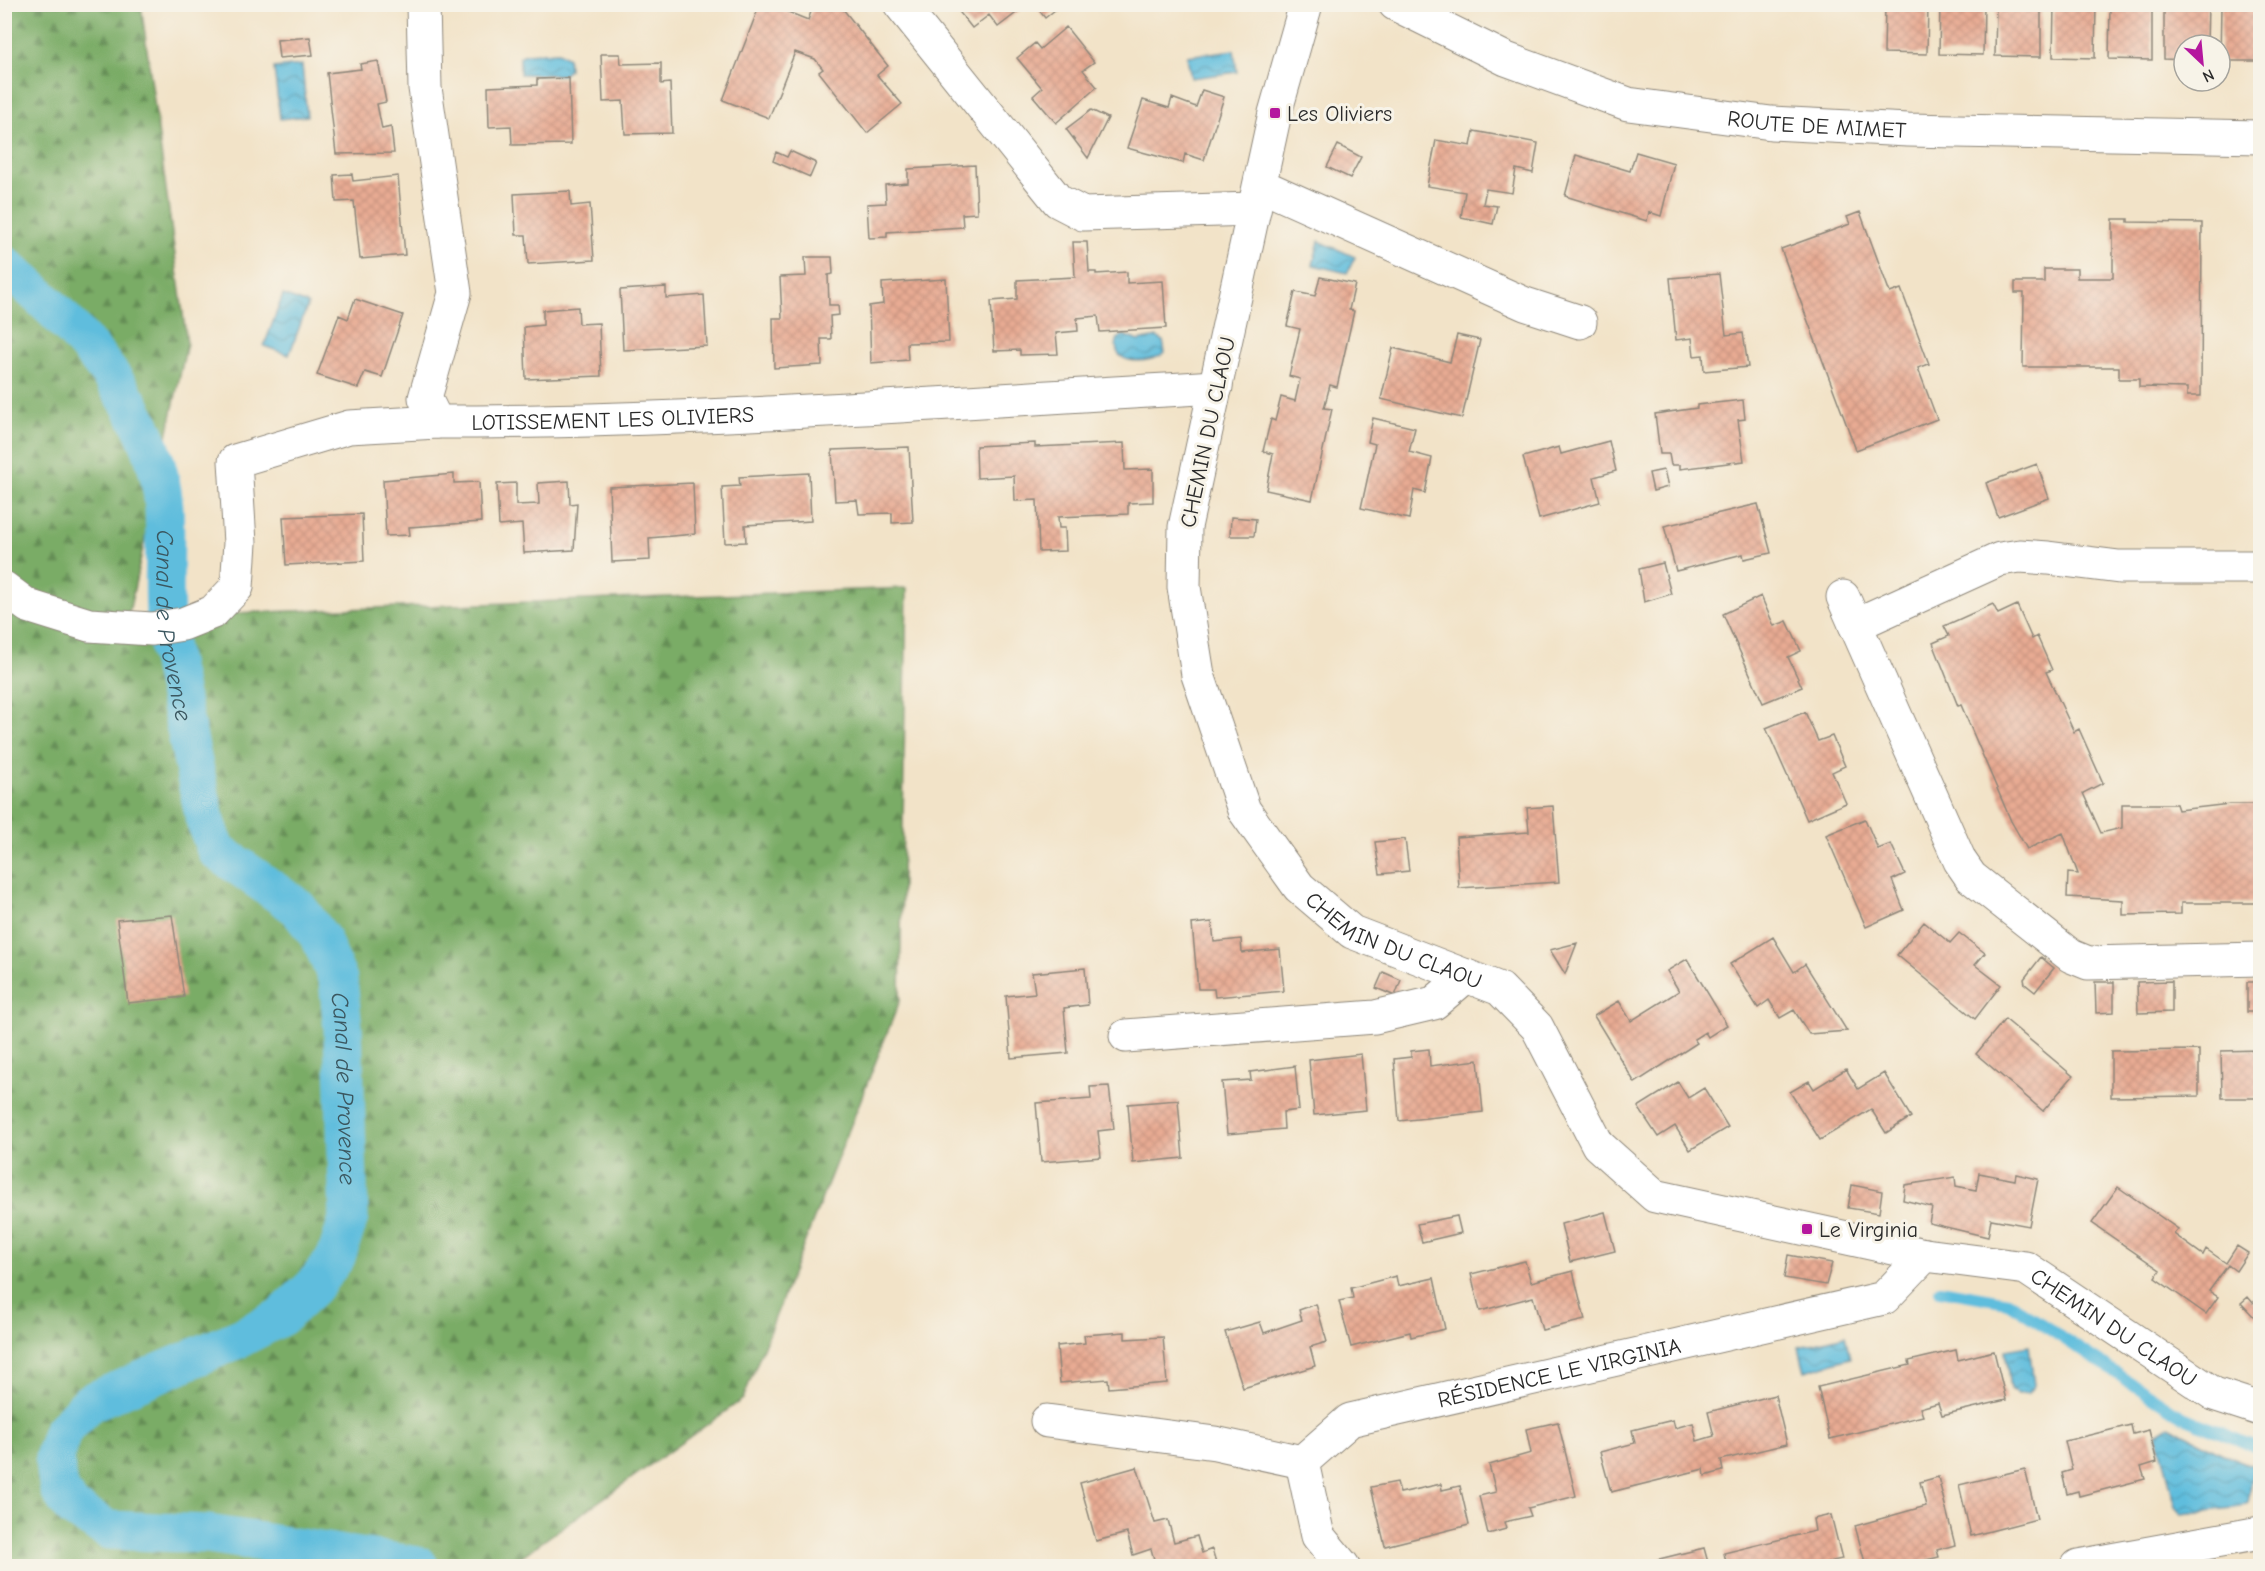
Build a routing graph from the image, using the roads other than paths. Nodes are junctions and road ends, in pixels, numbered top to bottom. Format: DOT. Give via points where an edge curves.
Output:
graph roads {
  1 [pos="423,4"];
  2 [pos="900,4"];
  3 [pos="1306,4"];
  4 [pos="1395,4"];
  5 [pos="2260,137"];
  6 [pos="1257,197"];
  7 [pos="1580,322"];
  8 [pos="1216,387"];
  9 [pos="437,422"];
  10 [pos="2260,567"];
  11 [pos="6,591"];
  12 [pos="2260,959"];
  13 [pos="1466,976"];
  14 [pos="1126,1036"];
  15 [pos="1925,1255"];
  16 [pos="2260,1409"];
  17 [pos="1047,1421"];
  18 [pos="1302,1462"];
  19 [pos="2260,1533"];
  20 [pos="1343,1566"];
  21 [pos="2078,1566"];
  1 -- 9 [label="street" via="425,88 455,293 424,398"];
  2 -- 6 [label="street" via="1058,201 1083,214"];
  3 -- 6 [label="street, CHEMIN DU CLAOU" via="1275,113"];
  4 -- 5 [label="street, ROUTE DE MIMET" via="1506,59 1628,104 1794,124 1908,130"];
  6 -- 7 [label="street" via="1525,304"];
  6 -- 8 [label="street, CHEMIN DU CLAOU"];
  8 -- 9 [label="street, LOTISSEMENT LES OLIVIERS" via="882,407"];
  8 -- 13 [label="street, CHEMIN DU CLAOU" via="1185,527 1184,587 1198,675 1244,810 1299,887 1352,932"];
  9 -- 11 [label="street, LOTISSEMENT LES OLIVIERS" via="349,427 235,461 240,543 237,587 213,612 164,627 89,626 28,606"];
  10 -- 12 [label="street" via="2119,567 2020,556 2000,559 1849,611 1960,861 1971,877 2071,956 2088,963"];
  13 -- 14 [label="street" via="1434,1003 1375,1017"];
  13 -- 15 [label="street, CHEMIN DU CLAOU" via="1500,989 1537,1027 1598,1145 1655,1196"];
  15 -- 16 [label="street, CHEMIN DU CLAOU" via="2026,1268 2214,1394"];
  15 -- 18 [label="street, RÉSIDENCE LE VIRGINIA" via="1884,1299 1350,1420"];
  17 -- 18 [label="street" via="1215,1443"];
  18 -- 20 [label="street" via="1318,1536"];
  19 -- 21 [label="street"];
}
